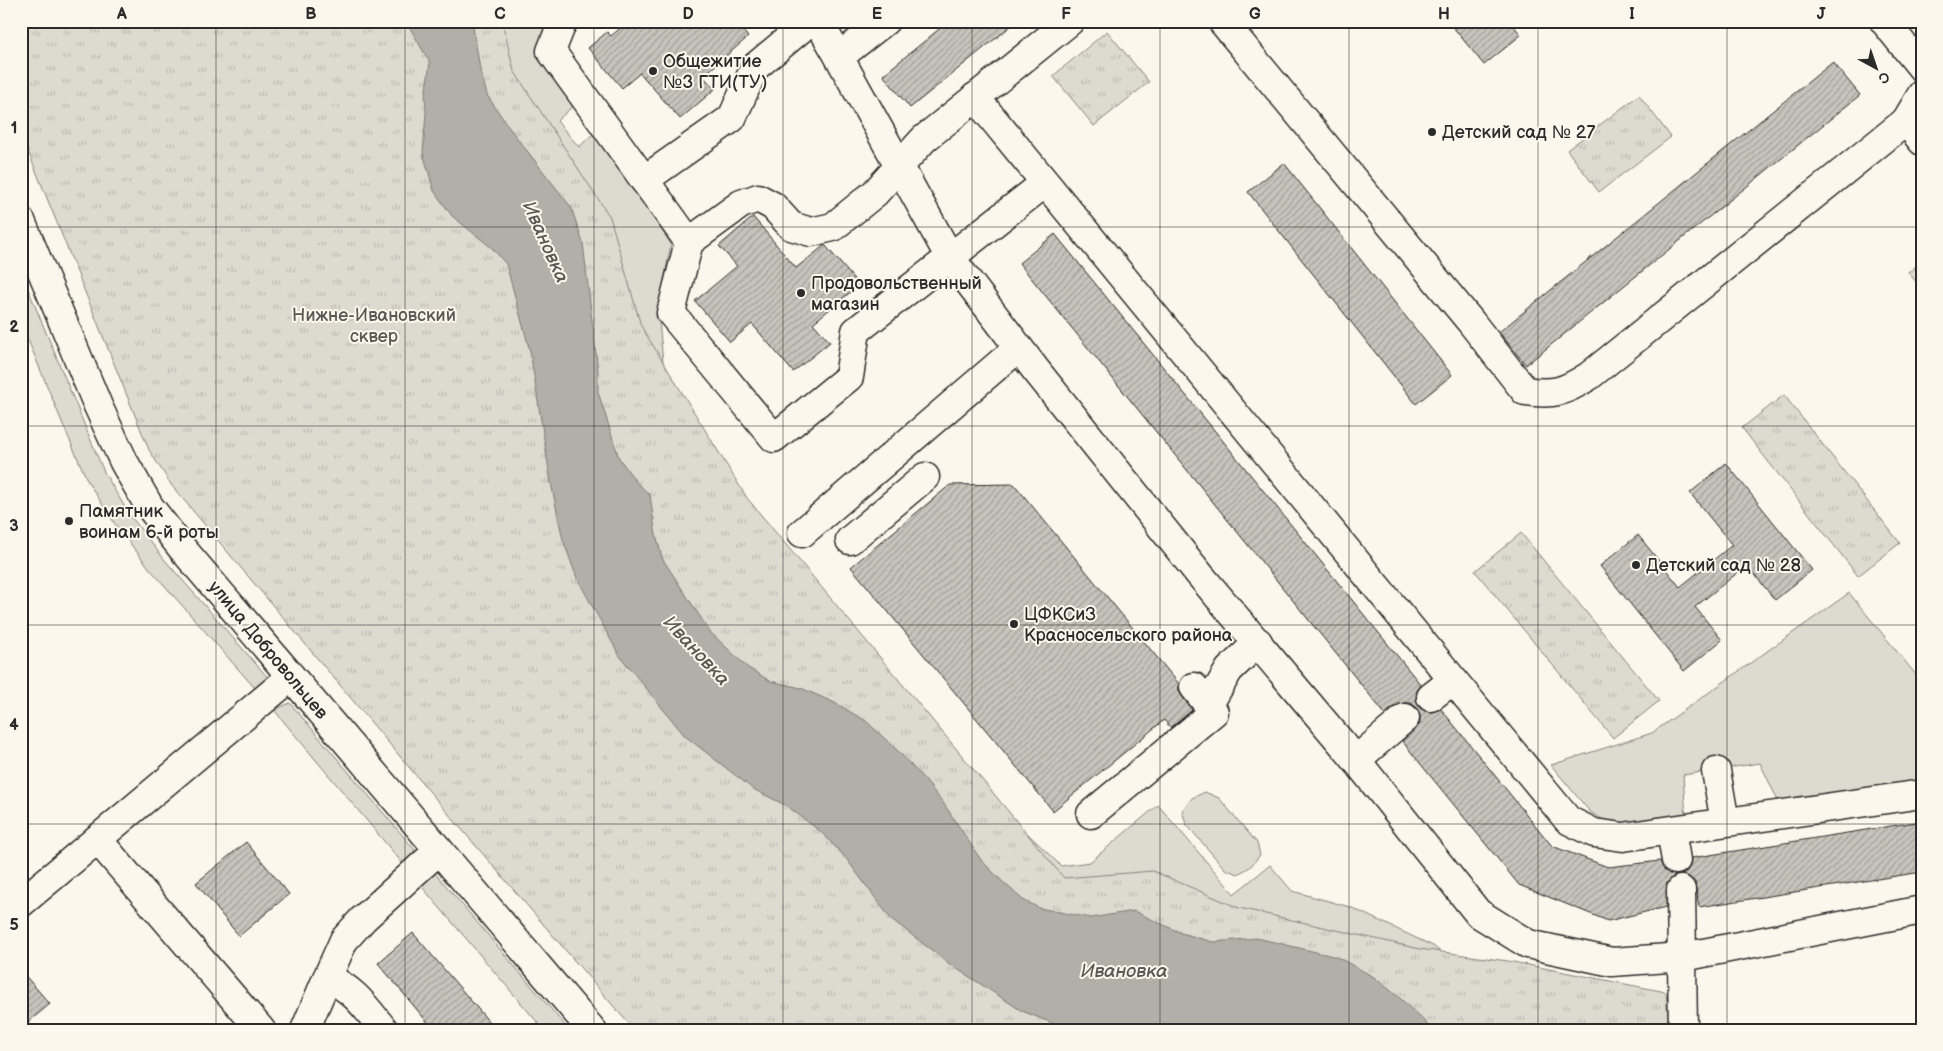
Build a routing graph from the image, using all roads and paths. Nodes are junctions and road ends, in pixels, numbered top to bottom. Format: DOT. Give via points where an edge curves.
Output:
graph roads {
  1 [pos="563,21"];
  2 [pos="810,21"];
  3 [pos="818,21"];
  4 [pos="885,21"];
  5 [pos="1070,21"];
  6 [pos="1222,21"];
  7 [pos="1884,21"];
  8 [pos="839,57"];
  9 [pos="1922,68"];
  10 [pos="1922,94"];
  11 [pos="975,98"];
  12 [pos="1914,131"];
  13 [pos="900,165"];
  14 [pos="644,180"];
  15 [pos="1045,183"];
  16 [pos="21,221"];
  17 [pos="689,242"];
  18 [pos="949,256"];
  19 [pos="1018,348"];
  20 [pos="925,477"];
  21 [pos="802,533"];
  22 [pos="850,540"];
  23 [pos="1258,642"];
  24 [pos="291,677"];
  25 [pos="1453,680"];
  26 [pos="1431,697"];
  27 [pos="1405,718"];
  28 [pos="1356,760"];
  29 [pos="1716,771"];
  30 [pos="1922,794"];
  31 [pos="1091,814"];
  32 [pos="1725,822"];
  33 [pos="1671,831"];
  34 [pos="97,839"];
  35 [pos="439,850"];
  36 [pos="1676,860"];
  37 [pos="1681,890"];
  38 [pos="21,902"];
  39 [pos="1922,910"];
  40 [pos="1683,957"];
  41 [pos="327,978"];
  42 [pos="261,1030"];
  43 [pos="305,1030"];
  44 [pos="384,1030"];
  45 [pos="592,1030"];
  46 [pos="1683,1030"];
  1 -- 14 [label="street" via="550,51"];
  2 -- 14 [label="street" via="755,67 732,118"];
  3 -- 8 [label="street"];
  4 -- 8 [label="street"];
  5 -- 11 [label="street"];
  6 -- 12 [label="street" via="1525,391 1546,394 1569,389 1589,376"];
  7 -- 9 [label="street"];
  8 -- 13 [label="street"];
  10 -- 12 [label="street"];
  11 -- 13 [label="street" via="924,138"];
  11 -- 15 [label="street"];
  13 -- 17 [label="street" via="874,193 833,227 811,232 792,226 773,206 758,198 741,204"];
  13 -- 18 [label="street"];
  14 -- 17 [label="street"];
  15 -- 18 [label="street"];
  15 -- 25 [label="street"];
  16 -- 24 [label="street, улица Добровольцев" via="98,406 149,506"];
  17 -- 18 [label="street" via="671,313 774,438 849,377 856,331"];
  18 -- 19 [label="street"];
  19 -- 21 [label="street"];
  19 -- 23 [label="street" via="1200,575"];
  20 -- 22 [label="street"];
  23 -- 28 [label="street"];
  23 -- 31 [label="street" via="1202,696 1214,712"];
  24 -- 34 [label="street"];
  24 -- 35 [label="street, улица Добровольцев"];
  25 -- 26 [label="street"];
  25 -- 33 [label="street" via="1568,820 1594,833 1623,837"];
  27 -- 28 [label="street"];
  28 -- 40 [label="street" via="1478,913 1528,944 1612,962"];
  29 -- 32 [label="street"];
  30 -- 32 [label="street"];
  32 -- 33 [label="street"];
  33 -- 36 [label="street"];
  34 -- 38 [label="street"];
  34 -- 42 [label="street"];
  35 -- 41 [label="street" via="344,940"];
  35 -- 45 [label="street, улица Добровольцев"];
  37 -- 40 [label="street"];
  39 -- 40 [label="street"];
  40 -- 46 [label="street"];
  41 -- 43 [label="street"];
  41 -- 44 [label="street" via="354,994"];
}
